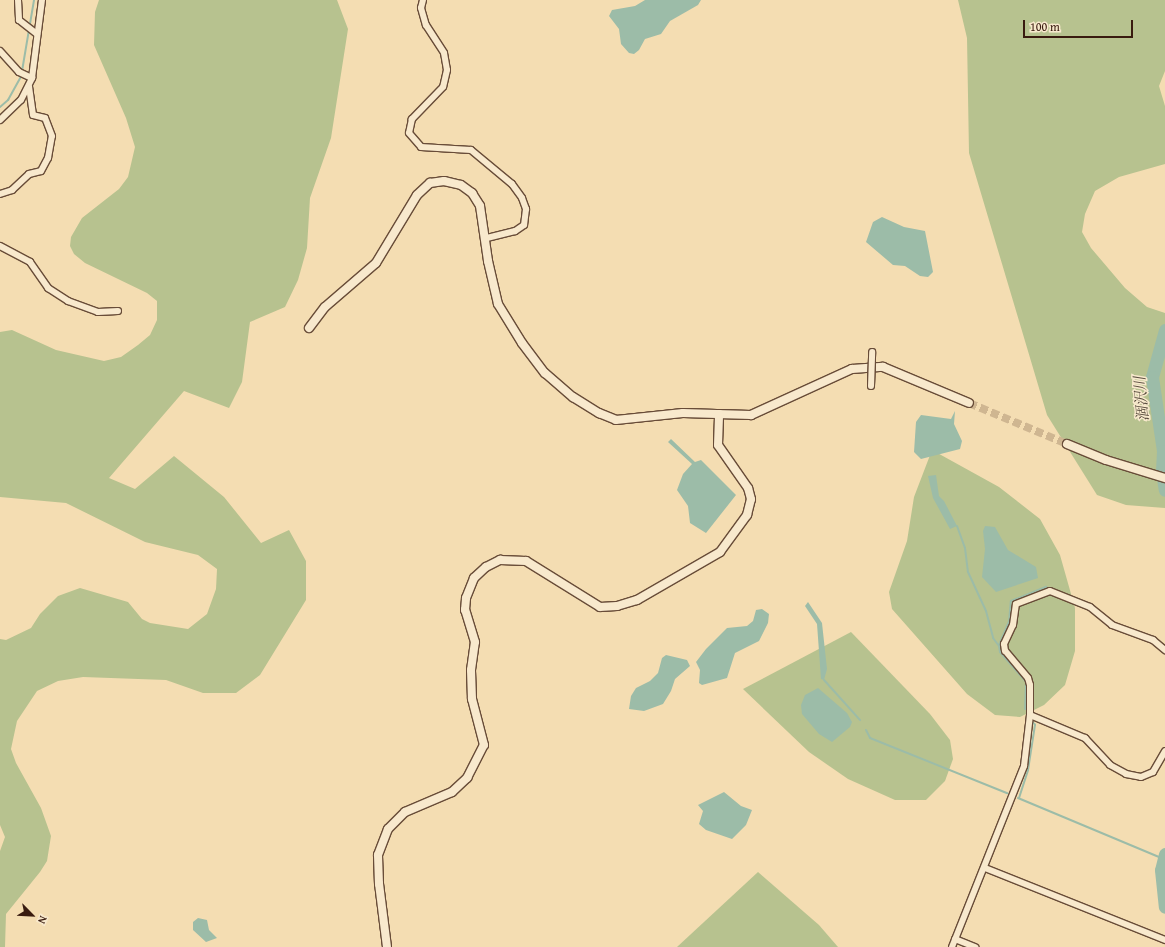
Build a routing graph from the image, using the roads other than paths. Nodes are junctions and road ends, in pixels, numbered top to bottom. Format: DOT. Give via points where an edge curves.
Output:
graph roads {
  1 [pos="18,0"];
  2 [pos="42,0"];
  3 [pos="423,0"];
  4 [pos="37,34"];
  5 [pos="0,51"];
  6 [pos="32,78"];
  7 [pos="29,86"];
  8 [pos="0,120"];
  9 [pos="0,194"];
  10 [pos="486,238"];
  11 [pos="0,246"];
  12 [pos="118,311"];
  13 [pos="309,328"];
  14 [pos="872,352"];
  15 [pos="871,386"];
  16 [pos="969,403"];
  17 [pos="719,414"];
  18 [pos="1067,444"];
  19 [pos="1165,478"];
  20 [pos="1165,650"];
  21 [pos="1030,715"];
  22 [pos="1165,750"];
  23 [pos="985,868"];
  24 [pos="955,939"];
  25 [pos="1165,940"];
  26 [pos="387,947"];
  27 [pos="952,947"];
  28 [pos="975,947"];
  1 -- 4 [label="street" via="19,20"];
  2 -- 4 [label="street"];
  3 -- 10 [label="street" via="421,8 426,25 444,53 447,70 443,88 412,118 409,133 421,147 435,150 460,147 471,150 512,184 526,209 524,226 515,232"];
  4 -- 6 [label="street"];
  5 -- 6 [label="street" via="19,72"];
  6 -- 7 [label="street"];
  7 -- 8 [label="street" via="21,100"];
  7 -- 9 [label="street" via="34,115 46,118 52,136 48,158 41,171 28,174 12,190"];
  10 -- 13 [label="street" via="480,206 472,193 462,184 444,181 430,183 410,206 376,263 325,307"];
  10 -- 17 [label="street" via="488,261 498,304 522,343 545,373 573,397 616,420 683,413"];
  11 -- 12 [label="street" via="30,262 48,288 68,300 98,312"];
  14 -- 15 [label="street, bridge"];
  16 -- 17 [label="street" via="883,367 852,369 751,415"];
  17 -- 26 [label="street" via="718,445 748,488 751,499 747,514 720,552 637,600 617,606 600,607 526,560 500,560 486,567 474,578 466,598 465,610 475,642 471,670 472,698 484,745 467,778 452,792 405,812 388,829 378,855"];
  18 -- 19 [label="street" via="1106,460"];
  20 -- 21 [label="street" via="1153,640 1112,625 1090,607 1050,591 1016,604 1005,651 1028,678"];
  21 -- 22 [label="street" via="1085,738 1110,765 1126,774 1141,777 1153,772"];
  21 -- 23 [label="street" via="1024,766"];
  23 -- 24 [label="street"];
  23 -- 25 [label="street"];
  24 -- 27 [label="street"];
  24 -- 28 [label="street"];
}
